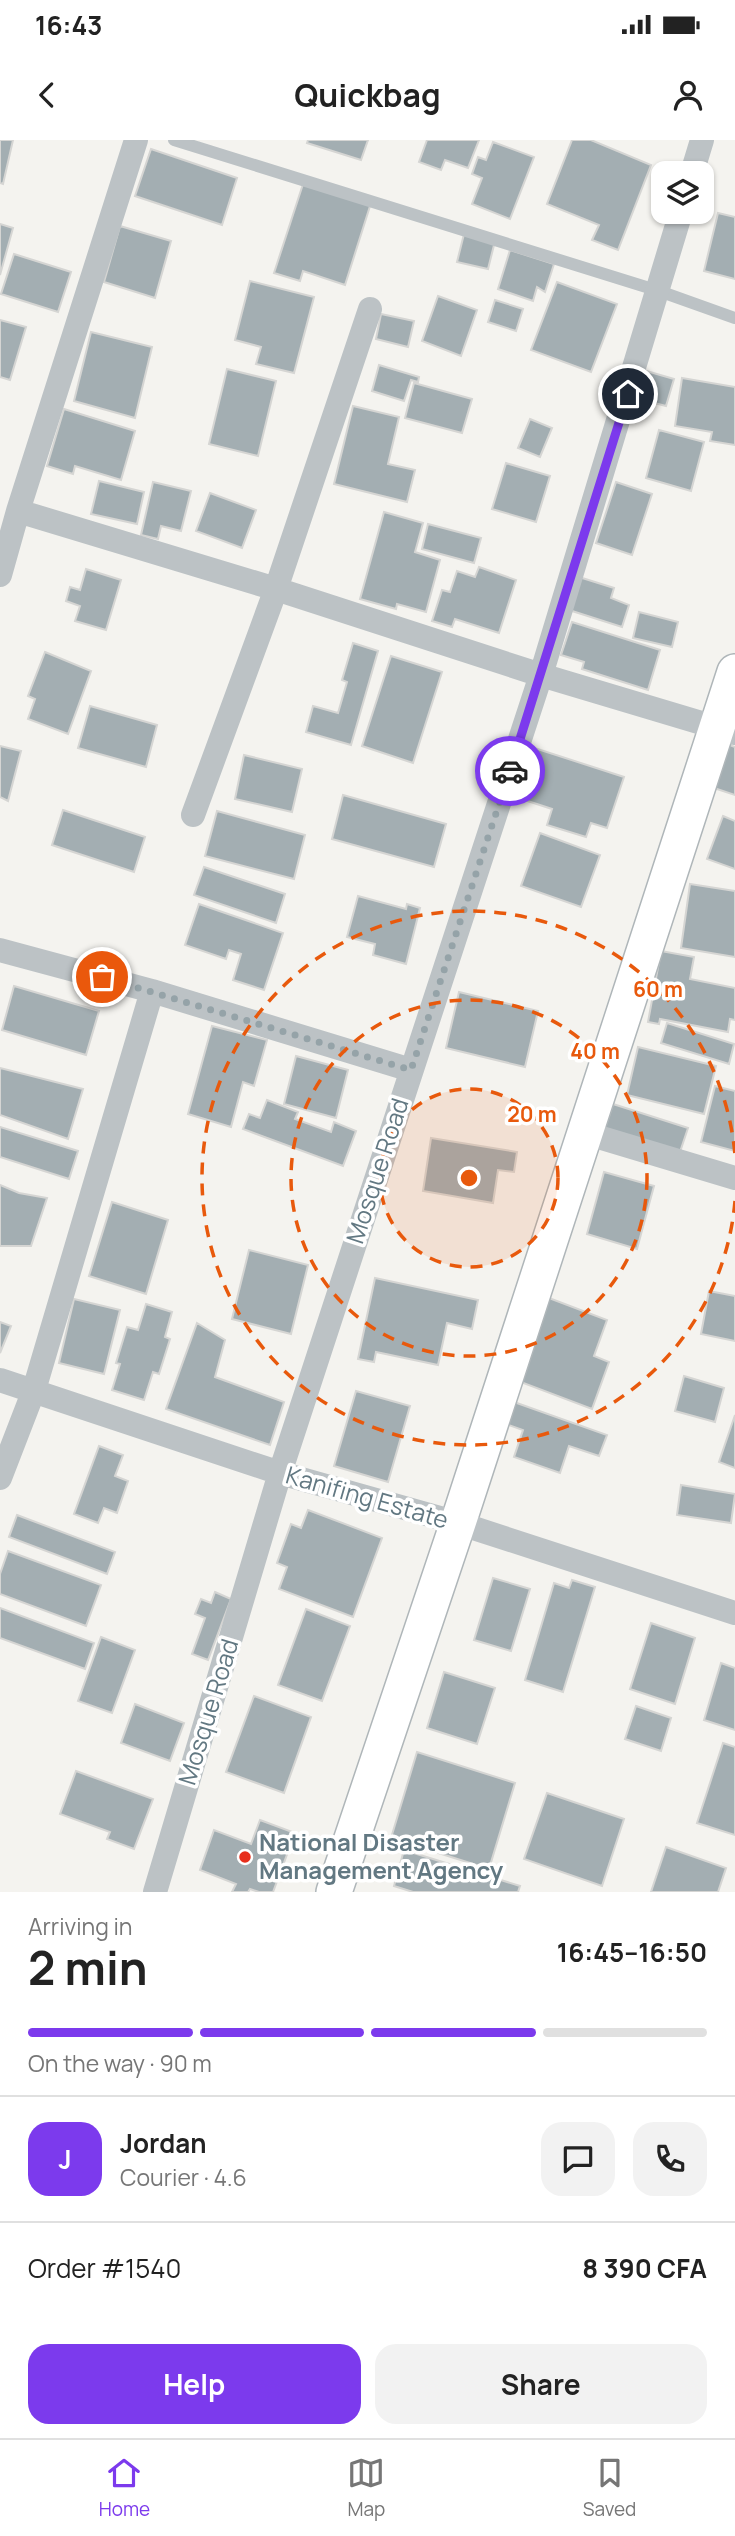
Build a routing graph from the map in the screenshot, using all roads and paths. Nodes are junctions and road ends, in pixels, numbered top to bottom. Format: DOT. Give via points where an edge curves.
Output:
graph roads {
  1 [pos="136,140"];
  2 [pos="174,140"];
  3 [pos="702,140"];
  4 [pos="696,161"];
  5 [pos="678,224"];
  6 [pos="659,292"];
  7 [pos="370,309"];
  8 [pos="735,318"];
  9 [pos="18,511"];
  10 [pos="0,575"];
  11 [pos="276,589"];
  12 [pos="735,672"];
  13 [pos="541,675"];
  14 [pos="726,730"];
  15 [pos="193,816"];
  16 [pos="0,950"];
  17 [pos="152,991"];
  18 [pos="411,1070"];
  19 [pos="586,1133"];
  20 [pos="735,1178"];
  21 [pos="0,1380"];
  22 [pos="34,1390"];
  23 [pos="280,1474"];
  24 [pos="0,1478"];
  25 [pos="458,1523"];
  26 [pos="735,1613"];
  27 [pos="155,1892"];
  28 [pos="334,1892"];
  1 -- 9 [label="street"];
  2 -- 6 [label="lane"];
  3 -- 4 [label="street"];
  5 -- 6 [label="street, Mosque Road"];
  6 -- 8 [label="lane"];
  6 -- 13 [label="street, Mosque Road"];
  7 -- 11 [label="street"];
  9 -- 10 [label="street"];
  9 -- 11 [label="street"];
  11 -- 13 [label="street"];
  11 -- 15 [label="street"];
  12 -- 14 [label="street"];
  13 -- 14 [label="street"];
  13 -- 18 [label="street, Mosque Road"];
  14 -- 19 [label="street"];
  16 -- 17 [label="street"];
  17 -- 18 [label="street"];
  17 -- 22 [label="street"];
  18 -- 23 [label="street, Mosque Road"];
  19 -- 20 [label="street"];
  19 -- 25 [label="street"];
  21 -- 22 [label="street, Kanifing Estate"];
  22 -- 23 [label="street, Kanifing Estate"];
  22 -- 24 [label="street"];
  23 -- 25 [label="street, Kanifing Estate"];
  23 -- 27 [label="street, Mosque Road"];
  25 -- 26 [label="street, Kanifing Estate"];
  25 -- 28 [label="street"];
}
